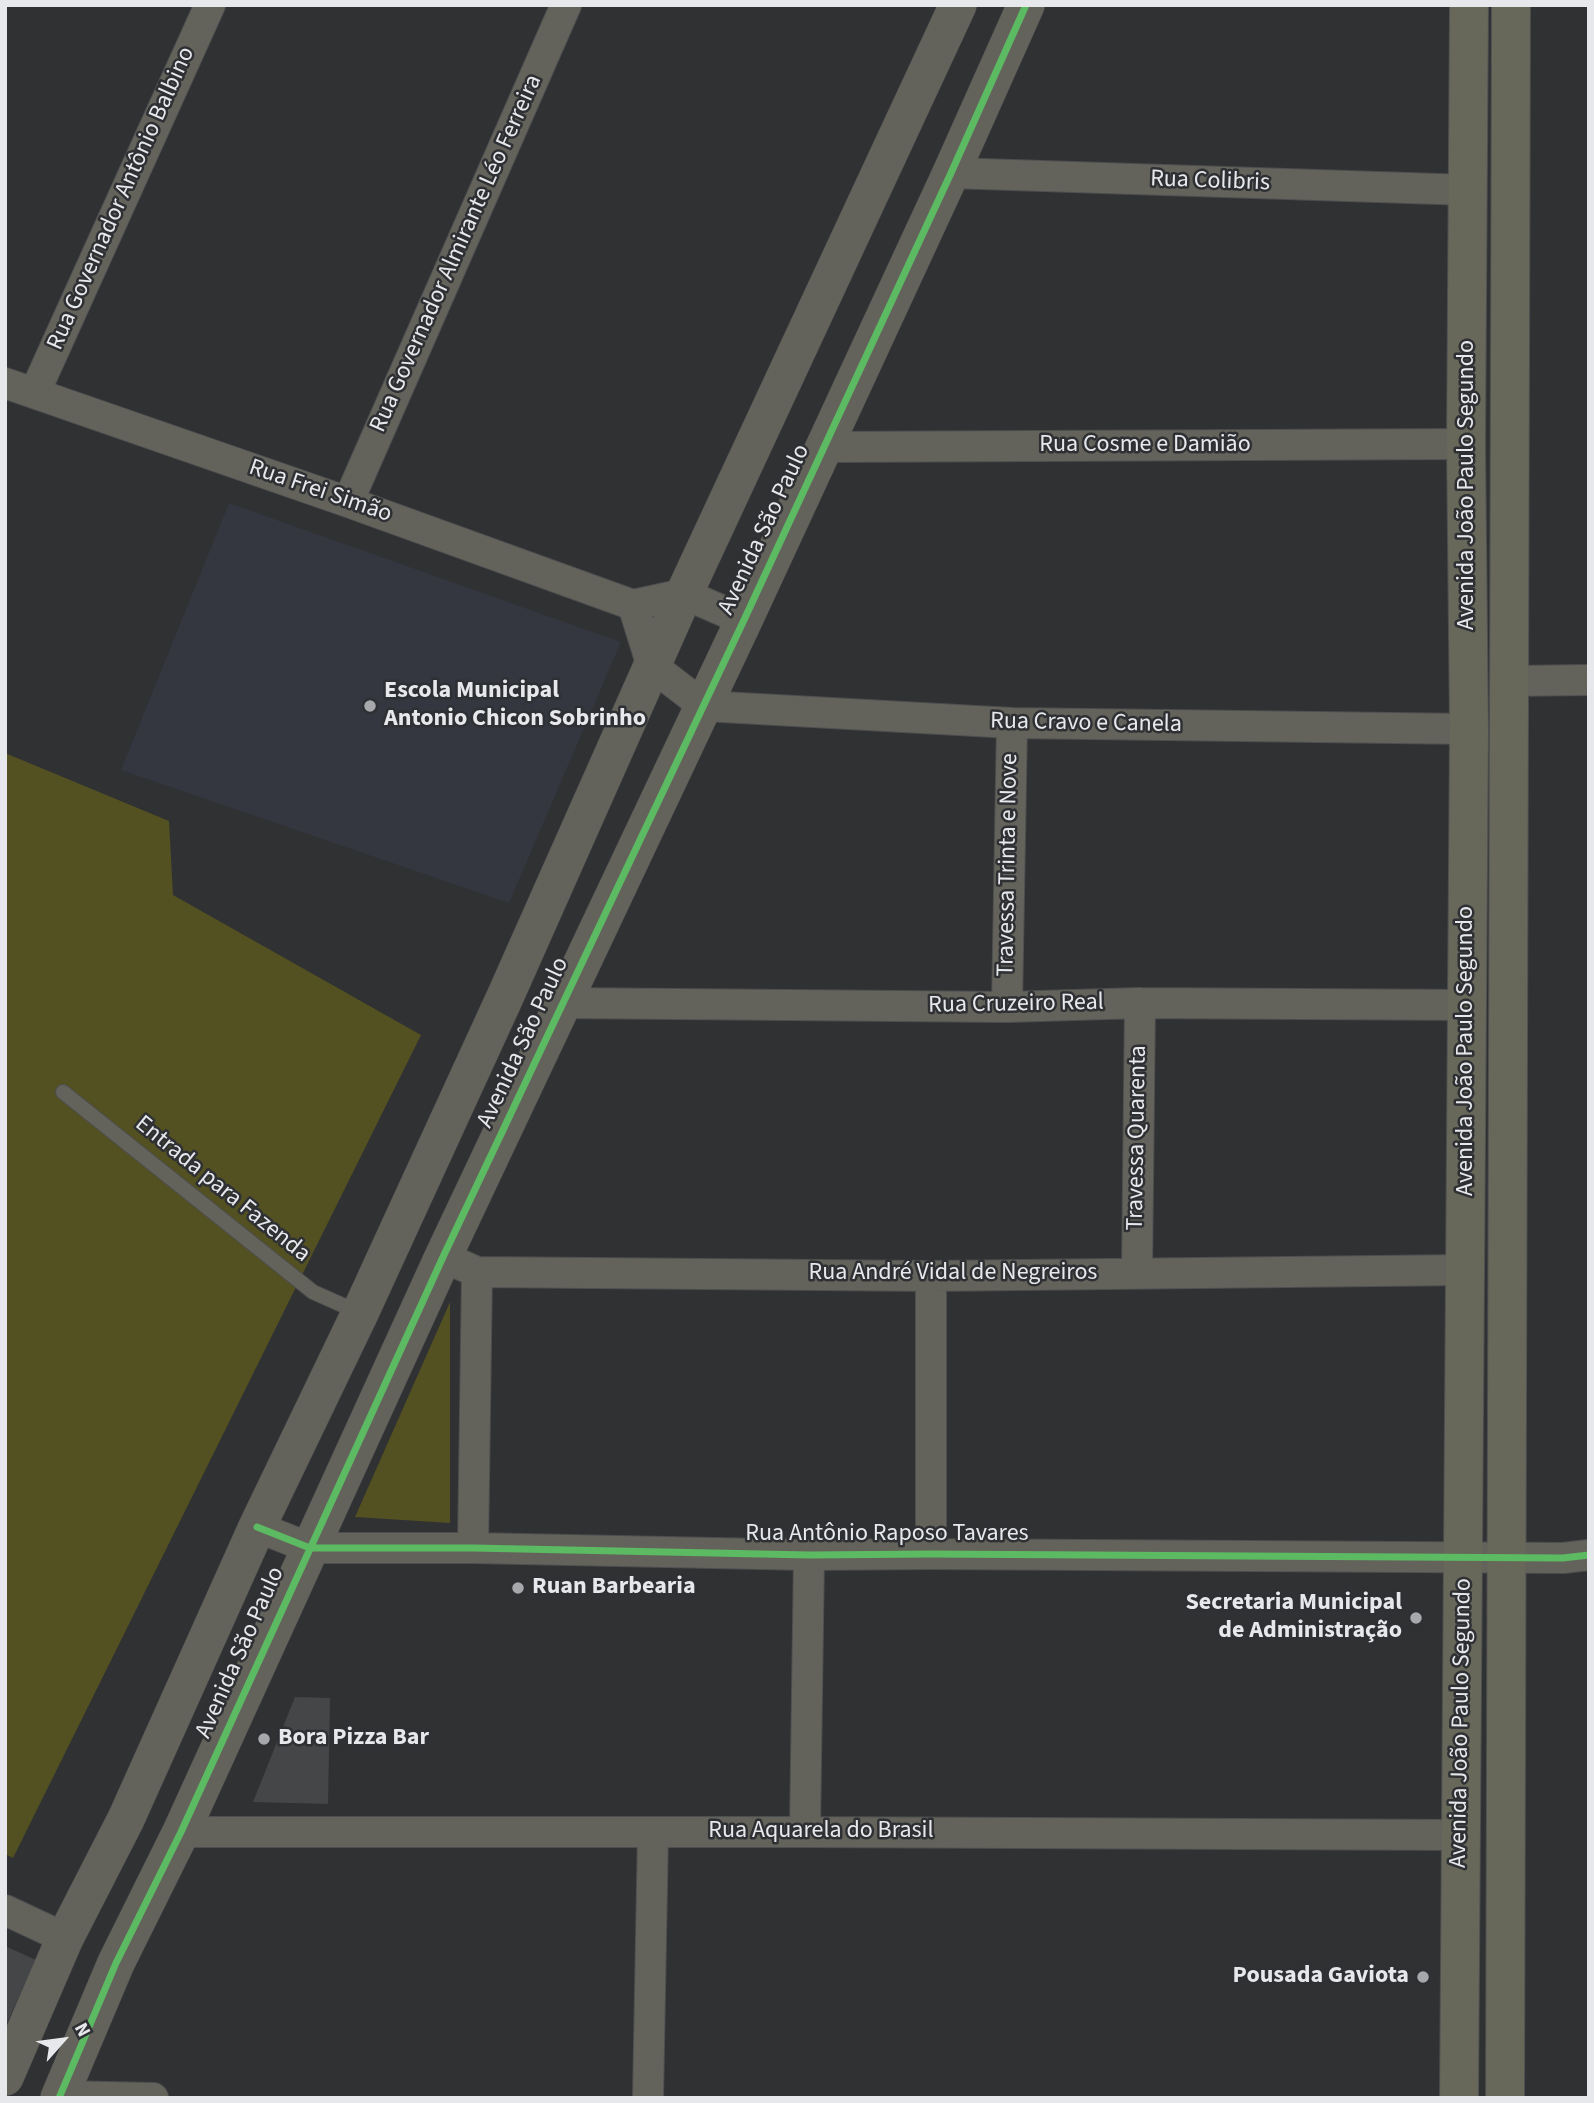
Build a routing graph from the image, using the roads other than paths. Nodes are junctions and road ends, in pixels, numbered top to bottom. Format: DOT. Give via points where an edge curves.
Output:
graph roads {
  1 [pos="209,5"];
  2 [pos="566,5"];
  3 [pos="958,5"];
  4 [pos="1026,5"];
  5 [pos="1469,5"];
  6 [pos="1511,5"];
  7 [pos="951,173"];
  8 [pos="1469,190"];
  9 [pos="5,383"];
  10 [pos="35,392"];
  11 [pos="1466,444"];
  12 [pos="824,447"];
  13 [pos="348,502"];
  14 [pos="684,594"];
  15 [pos="633,605"];
  16 [pos="744,620"];
  17 [pos="652,666"];
  18 [pos="1589,680"];
  19 [pos="1510,681"];
  20 [pos="704,706"];
  21 [pos="1012,723"];
  22 [pos="1469,729"];
  23 [pos="564,1003"];
  24 [pos="1140,1003"];
  25 [pos="1467,1005"];
  26 [pos="1007,1007"];
  27 [pos="64,1092"];
  28 [pos="443,1257"];
  29 [pos="1466,1270"];
  30 [pos="477,1272"];
  31 [pos="1137,1273"];
  32 [pos="931,1276"];
  33 [pos="360,1313"];
  34 [pos="257,1527"];
  35 [pos="310,1548"];
  36 [pos="472,1548"];
  37 [pos="931,1554"];
  38 [pos="809,1555"];
  39 [pos="1589,1555"];
  40 [pos="1464,1556"];
  41 [pos="1507,1556"];
  42 [pos="181,1832"];
  43 [pos="653,1832"];
  44 [pos="805,1832"];
  45 [pos="1461,1835"];
  46 [pos="5,1910"];
  47 [pos="65,1938"];
  48 [pos="5,2077"];
  49 [pos="60,2097"];
  50 [pos="153,2098"];
  51 [pos="648,2098"];
  52 [pos="1459,2098"];
  53 [pos="1505,2098"];
  1 -- 10 [label="street, Rua Governador Antônio Balbino"];
  2 -- 13 [label="street, Rua Governador Almirante Léo Ferreira"];
  3 -- 14 [label="street, Avenida São Paulo"];
  4 -- 7 [label="street, Avenida São Paulo"];
  5 -- 8 [label="main road, Avenida João Paulo Segundo"];
  6 -- 19 [label="main road, Avenida João Paulo Segundo"];
  7 -- 8 [label="street, Rua Colibris"];
  7 -- 12 [label="street, Avenida São Paulo"];
  8 -- 11 [label="main road, Avenida João Paulo Segundo"];
  9 -- 10 [label="street, Rua Frei Simão"];
  10 -- 13 [label="street, Rua Frei Simão"];
  11 -- 12 [label="street, Rua Cosme e Damião"];
  11 -- 22 [label="main road, Avenida João Paulo Segundo"];
  12 -- 16 [label="street, Avenida São Paulo"];
  13 -- 15 [label="street, Rua Frei Simão"];
  14 -- 15 [label="street"];
  14 -- 16 [label="street"];
  14 -- 17 [label="street, Avenida São Paulo"];
  15 -- 17 [label="street"];
  16 -- 20 [label="street, Avenida São Paulo"];
  17 -- 20 [label="street"];
  17 -- 33 [label="street, Avenida São Paulo"];
  18 -- 19 [label="street"];
  19 -- 41 [label="main road, Avenida João Paulo Segundo"];
  20 -- 21 [label="street, Rua Cravo e Canela"];
  20 -- 23 [label="street, Avenida São Paulo"];
  21 -- 22 [label="street, Rua Cravo e Canela"];
  21 -- 26 [label="street, Travessa Trinta e Nove"];
  22 -- 25 [label="main road, Avenida João Paulo Segundo"];
  23 -- 26 [label="street, Rua Cruzeiro Real"];
  23 -- 28 [label="street, Avenida São Paulo"];
  24 -- 25 [label="street, Rua Cruzeiro Real"];
  24 -- 26 [label="street, Rua Cruzeiro Real"];
  24 -- 31 [label="street, Travessa Quarenta"];
  25 -- 29 [label="main road, Avenida João Paulo Segundo"];
  27 -- 33 [label="lane, Entrada para Fazenda" via="313,1292"];
  28 -- 30 [label="street, Rua André Vidal de Negreiros"];
  28 -- 35 [label="street, Avenida São Paulo"];
  29 -- 31 [label="street, Rua André Vidal de Negreiros"];
  29 -- 40 [label="main road, Avenida João Paulo Segundo"];
  30 -- 32 [label="street, Rua André Vidal de Negreiros"];
  30 -- 36 [label="street"];
  31 -- 32 [label="street, Rua André Vidal de Negreiros"];
  32 -- 37 [label="street"];
  33 -- 34 [label="street, Avenida São Paulo"];
  34 -- 35 [label="street"];
  34 -- 47 [label="street, Avenida São Paulo" via="126,1819"];
  35 -- 36 [label="street, Rua Antônio Raposo Tavares"];
  35 -- 42 [label="street, Avenida São Paulo"];
  36 -- 38 [label="street, Rua Antônio Raposo Tavares"];
  37 -- 38 [label="street, Rua Antônio Raposo Tavares"];
  37 -- 40 [label="street, Rua Antônio Raposo Tavares"];
  38 -- 44 [label="street"];
  39 -- 41 [label="street, Rua Antônio Raposo Tavares"];
  40 -- 41 [label="street, Rua Antônio Raposo Tavares"];
  40 -- 45 [label="main road, Avenida João Paulo Segundo"];
  41 -- 53 [label="main road, Avenida João Paulo Segundo"];
  42 -- 43 [label="street, Rua Aquarela do Brasil"];
  42 -- 49 [label="street, Avenida São Paulo" via="117,1963"];
  43 -- 44 [label="street, Rua Aquarela do Brasil"];
  43 -- 51 [label="street"];
  44 -- 45 [label="street, Rua Aquarela do Brasil"];
  45 -- 52 [label="main road, Avenida João Paulo Segundo"];
  46 -- 47 [label="street"];
  47 -- 48 [label="street, Avenida São Paulo"];
  49 -- 50 [label="street"];
}
